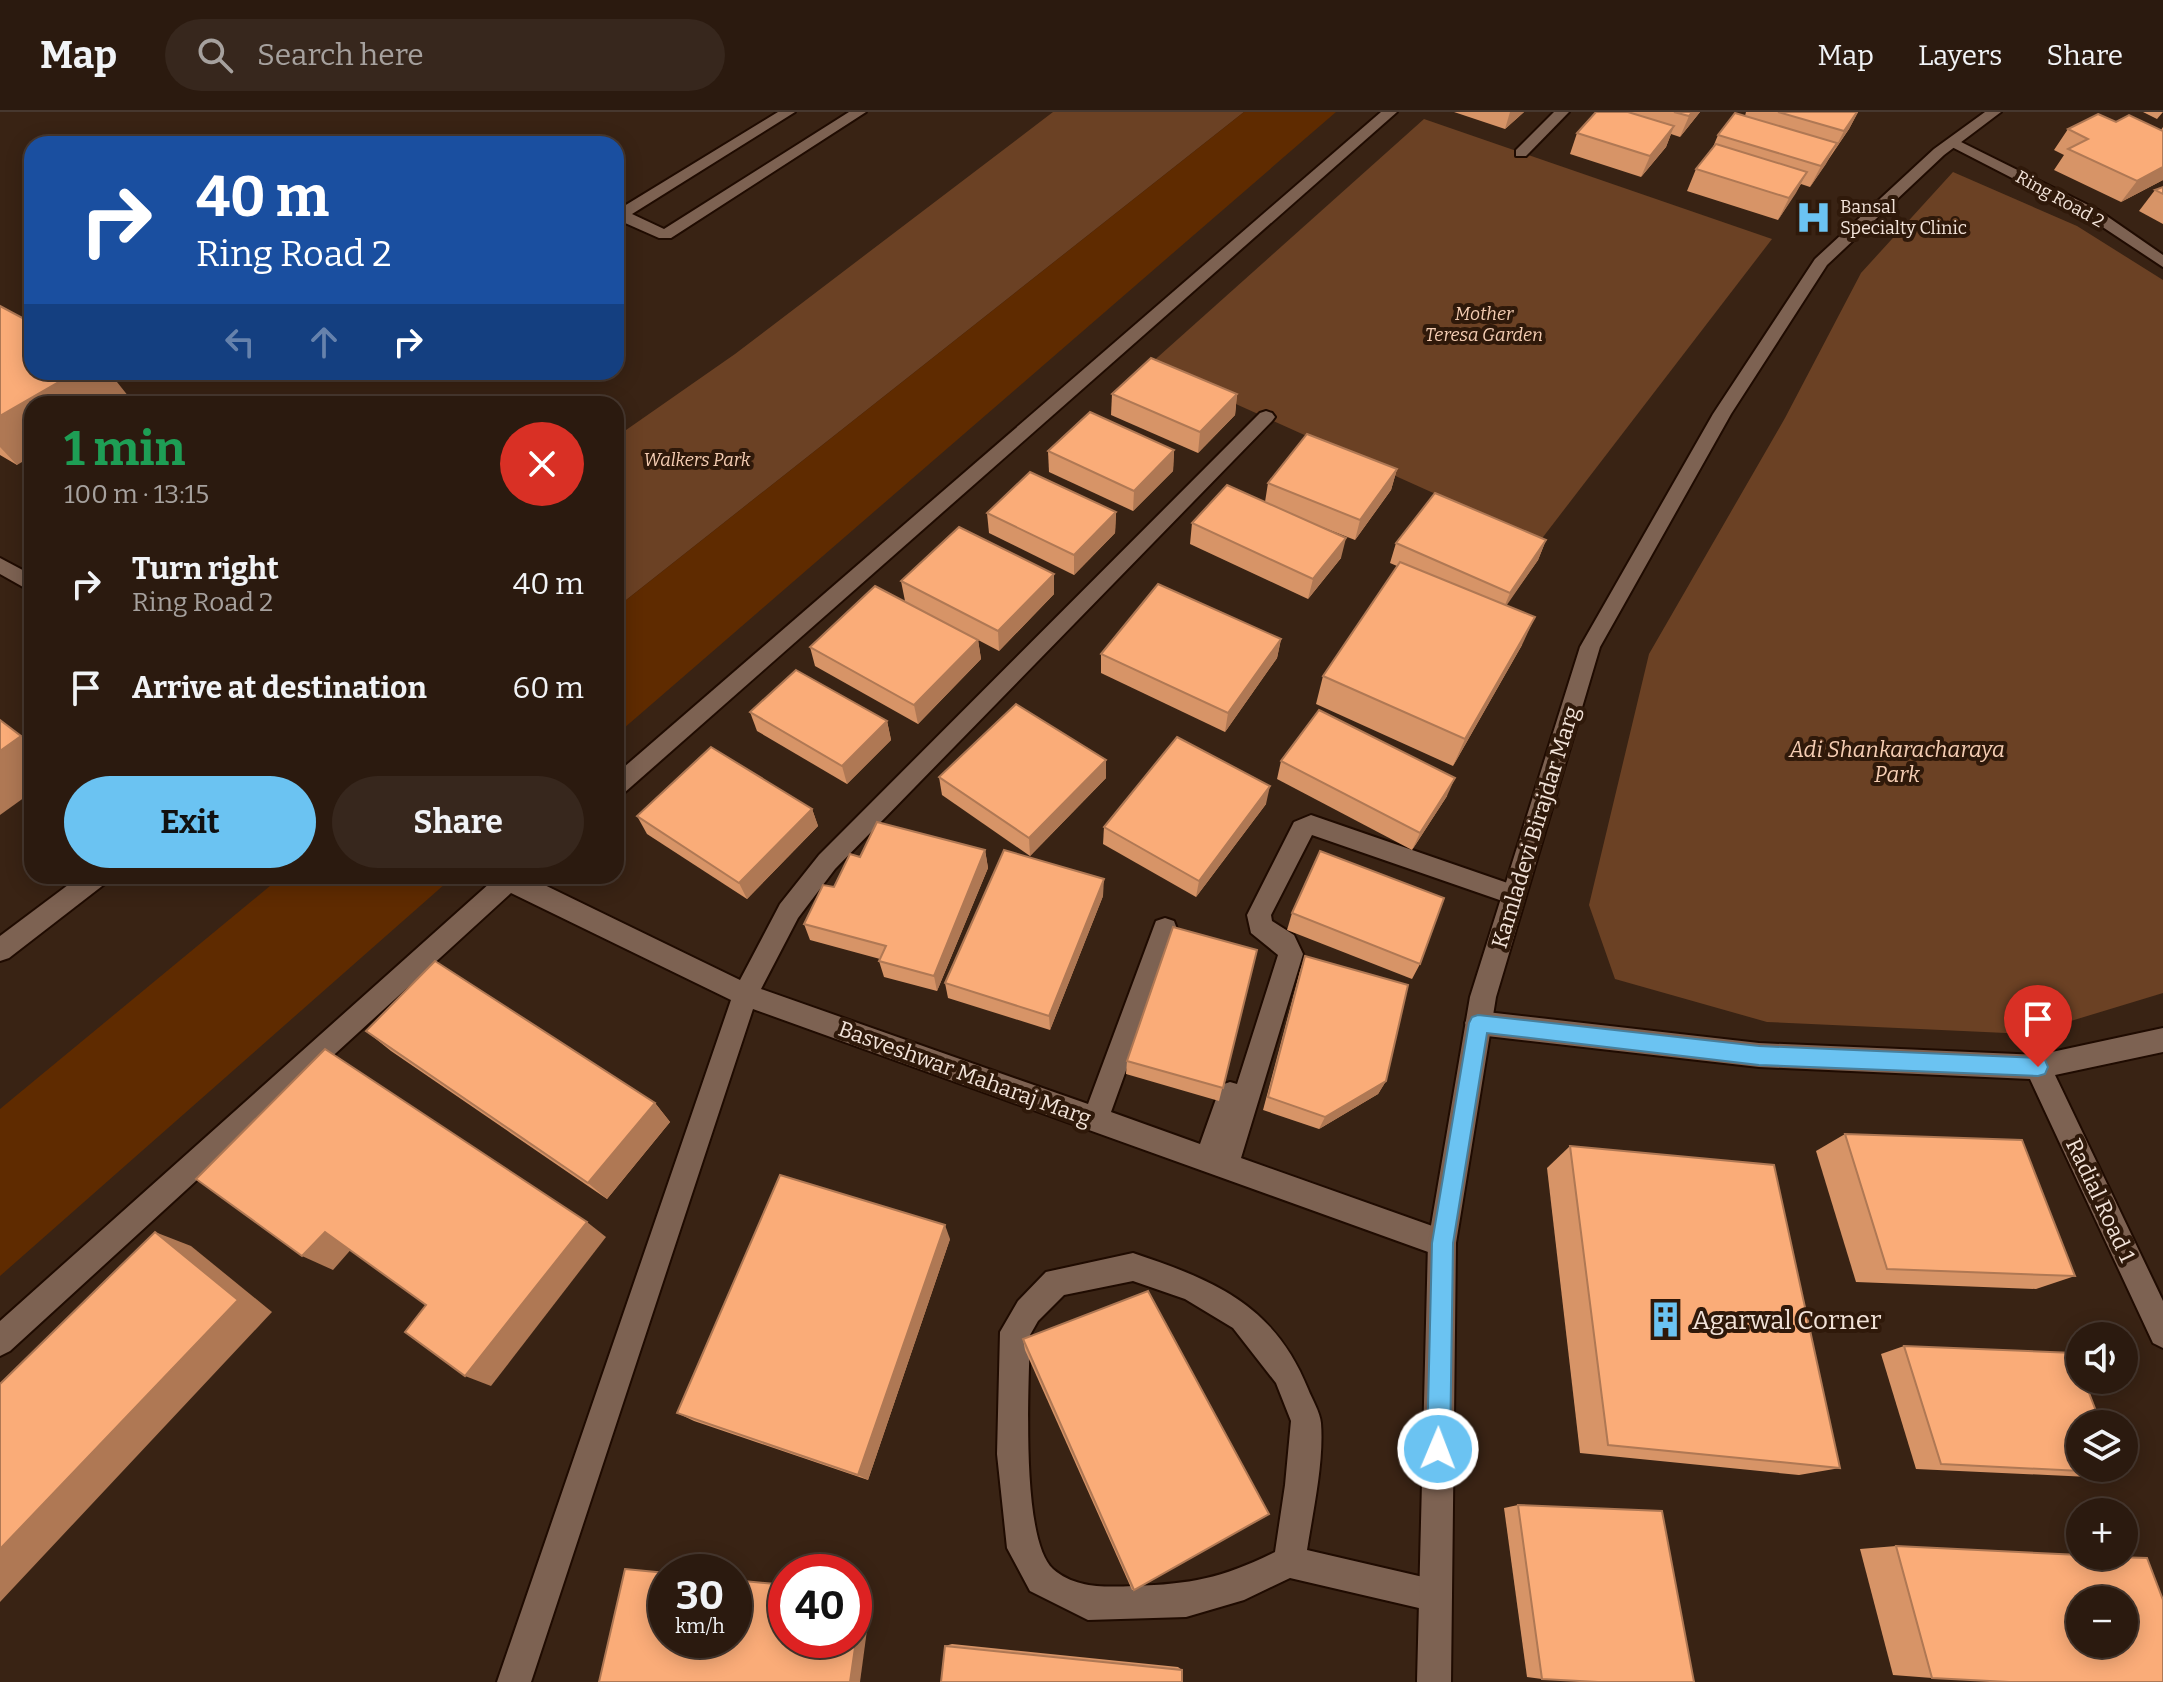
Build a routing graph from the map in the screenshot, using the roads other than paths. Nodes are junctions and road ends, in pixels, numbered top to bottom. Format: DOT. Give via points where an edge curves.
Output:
graph roads {
  1 [pos="788,112"];
  2 [pos="859,112"];
  3 [pos="1390,112"];
  4 [pos="1562,112"];
  5 [pos="1994,112"];
  6 [pos="1953,142"];
  7 [pos="1521,153"];
  8 [pos="624,213"];
  9 [pos="624,217"];
  10 [pos="2163,262"];
  11 [pos="1266,417"];
  12 [pos="0,565"];
  13 [pos="24,580"];
  14 [pos="624,780"];
  15 [pos="87,884"];
  16 [pos="500,884"];
  17 [pos="519,884"];
  18 [pos="1514,895"];
  19 [pos="1165,929"];
  20 [pos="0,950"];
  21 [pos="1272,960"];
  22 [pos="745,995"];
  23 [pos="1478,1023"];
  24 [pos="2163,1040"];
  25 [pos="2038,1067"];
  26 [pos="1095,1120"];
  27 [pos="1217,1163"];
  28 [pos="1442,1243"];
  29 [pos="2163,1333"];
  30 [pos="0,1341"];
  31 [pos="1289,1562"];
  32 [pos="1436,1596"];
  33 [pos="514,1682"];
  34 [pos="1434,1682"];
  1 -- 8 [label="street"];
  2 -- 9 [label="street" via="665,235"];
  3 -- 14 [label="street"];
  4 -- 7 [label="street"];
  5 -- 6 [label="street, Kamladevi Birajdar Marg"];
  6 -- 10 [label="street, Ring Road 2" via="2092,213"];
  6 -- 18 [label="street, Kamladevi Birajdar Marg" via="1821,262 1722,414 1590,647"];
  11 -- 22 [label="street" via="827,862 789,911"];
  12 -- 13 [label="street"];
  15 -- 20 [label="street"];
  16 -- 30 [label="street"];
  17 -- 22 [label="street, Basveshwar Maharaj Marg"];
  18 -- 23 [label="street, Kamladevi Birajdar Marg"];
  18 -- 27 [label="street" via="1311,825 1302,829 1259,915 1260,926 1285,943 1291,954"];
  19 -- 26 [label="street"];
  21 -- 27 [label="street"];
  22 -- 26 [label="street, Basveshwar Maharaj Marg"];
  22 -- 33 [label="street"];
  23 -- 25 [label="street" via="1759,1055"];
  23 -- 28 [label="street, Kamladevi Birajdar Marg"];
  24 -- 25 [label="street"];
  25 -- 29 [label="street, Radial Road 1"];
  26 -- 27 [label="street, Basveshwar Maharaj Marg"];
  27 -- 28 [label="street, Basveshwar Maharaj Marg"];
  28 -- 32 [label="street, Kamladevi Birajdar Marg"];
  31 -- 31 [label="street" via="1244,1584 1186,1601 1088,1604 1041,1580 1023,1548 1012,1454 1015,1332 1056,1282 1133,1267 1192,1287 1243,1318 1287,1373 1306,1421"];
  31 -- 32 [label="street"];
  32 -- 34 [label="street, Kamladevi Birajdar Marg"];
}
